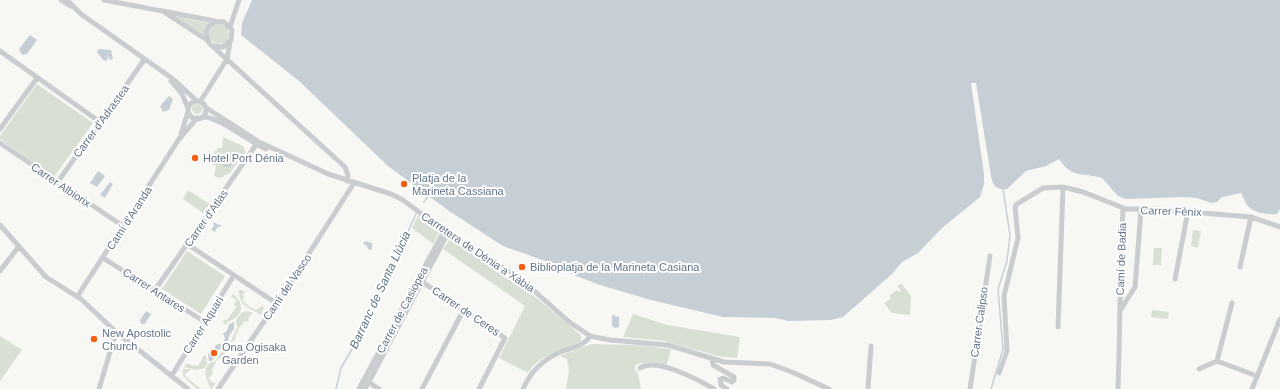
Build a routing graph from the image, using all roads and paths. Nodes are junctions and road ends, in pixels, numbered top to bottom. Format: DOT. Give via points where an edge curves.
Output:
graph roads {
  1 [pos="61,0"];
  2 [pos="67,0"];
  3 [pos="104,0"];
  4 [pos="240,0"];
  5 [pos="75,9"];
  6 [pos="161,10"];
  7 [pos="232,17"];
  8 [pos="216,22"];
  9 [pos="224,22"];
  10 [pos="230,27"];
  11 [pos="208,40"];
  12 [pos="230,42"];
  13 [pos="214,46"];
  14 [pos="0,51"];
  15 [pos="227,59"];
  16 [pos="144,60"];
  17 [pos="168,76"];
  18 [pos="37,78"];
  19 [pos="199,101"];
  20 [pos="205,107"];
  21 [pos="188,110"];
  22 [pos="199,118"];
  23 [pos="100,122"];
  24 [pos="0,129"];
  25 [pos="179,139"];
  26 [pos="0,143"];
  27 [pos="256,145"];
  28 [pos="283,153"];
  29 [pos="347,181"];
  30 [pos="57,183"];
  31 [pos="354,183"];
  32 [pos="1064,188"];
  33 [pos="1123,209"];
  34 [pos="1141,210"];
  35 [pos="1188,211"];
  36 [pos="1251,217"];
  37 [pos="0,225"];
  38 [pos="122,226"];
  39 [pos="1280,227"];
  40 [pos="446,232"];
  41 [pos="188,244"];
  42 [pos="19,246"];
  43 [pos="990,256"];
  44 [pos="103,258"];
  45 [pos="1240,267"];
  46 [pos="0,271"];
  47 [pos="234,275"];
  48 [pos="1175,279"];
  49 [pos="420,281"];
  50 [pos="155,290"];
  51 [pos="77,297"];
  52 [pos="276,303"];
  53 [pos="1232,303"];
  54 [pos="464,309"];
  55 [pos="1121,309"];
  56 [pos="1280,319"];
  57 [pos="205,322"];
  58 [pos="1058,327"];
  59 [pos="116,332"];
  60 [pos="590,336"];
  61 [pos="871,346"];
  62 [pos="712,358"];
  63 [pos="1217,361"];
  64 [pos="640,368"];
  65 [pos="1199,369"];
  66 [pos="999,373"];
  67 [pos="172,375"];
  68 [pos="1257,376"];
  69 [pos="367,380"];
  70 [pos="99,389"];
  71 [pos="188,389"];
  72 [pos="218,389"];
  73 [pos="359,389"];
  74 [pos="365,389"];
  75 [pos="379,389"];
  76 [pos="422,389"];
  77 [pos="479,389"];
  78 [pos="523,389"];
  79 [pos="714,389"];
  80 [pos="727,389"];
  81 [pos="829,389"];
  82 [pos="868,389"];
  83 [pos="970,389"];
  84 [pos="1118,389"];
  85 [pos="1252,389"];
  1 -- 5 [label="street"];
  2 -- 5 [label="street"];
  3 -- 6 [label="street"];
  4 -- 7 [label="street"];
  5 -- 16 [label="street"];
  6 -- 8 [label="street"];
  6 -- 11 [label="street"];
  7 -- 9 [label="street"];
  7 -- 10 [label="street"];
  8 -- 9 [label="street"];
  8 -- 11 [label="street" via="208,29"];
  9 -- 10 [label="street"];
  10 -- 12 [label="street"];
  11 -- 13 [label="street"];
  12 -- 13 [label="street" via="222,47"];
  12 -- 15 [label="street"];
  13 -- 15 [label="street"];
  14 -- 18 [label="street"];
  15 -- 19 [label="street"];
  15 -- 29 [label="street" via="346,168"];
  16 -- 17 [label="street"];
  16 -- 23 [label="street, Carrer d'Adrastea"];
  17 -- 19 [label="street"];
  17 -- 21 [label="street" via="182,94"];
  18 -- 23 [label="street"];
  18 -- 24 [label="street"];
  19 -- 20 [label="street"];
  19 -- 21 [label="street" via="191,103"];
  20 -- 22 [label="street" via="205,112"];
  20 -- 28 [label="street, Carretera de Dénia a Xàbia" via="258,142"];
  21 -- 22 [label="street" via="192,117"];
  21 -- 25 [label="street, Camí d'Aranda"];
  22 -- 25 [label="street, Camí d'Aranda"];
  22 -- 27 [label="street, Carretera de Dénia a Xàbia" via="212,118"];
  23 -- 30 [label="street, Carrer d'Adrastea"];
  25 -- 38 [label="street, Camí d'Aranda"];
  26 -- 30 [label="street, Carrer Albiorix"];
  27 -- 28 [label="street, Carretera de Dénia a Xàbia"];
  27 -- 41 [label="street, Carrer d'Atlas"];
  28 -- 29 [label="street, Carretera de Dénia a Xàbia"];
  29 -- 31 [label="street, Carretera de Dénia a Xàbia"];
  30 -- 38 [label="street, Carrer Albiorix"];
  31 -- 40 [label="street, Carretera de Dénia a Xàbia" via="400,198"];
  31 -- 52 [label="street, Camí del Vasco"];
  32 -- 33 [label="street, Carrer Fènix" via="1088,193"];
  32 -- 58 [label="street"];
  32 -- 66 [label="street, Carrer Fènix" via="1045,188 1015,208 1018,238 1004,296 1008,351"];
  33 -- 34 [label="street, Carrer Fènix"];
  33 -- 55 [label="street, Camí de Badia" via="1119,296"];
  34 -- 35 [label="street, Carrer Fènix"];
  34 -- 55 [label="street, Camí de Badia" via="1135,287"];
  35 -- 36 [label="street, Carrer Fènix"];
  35 -- 48 [label="street"];
  36 -- 39 [label="street, Carrer Fènix"];
  36 -- 45 [label="street"];
  37 -- 42 [label="street"];
  38 -- 44 [label="street, Camí d'Aranda"];
  40 -- 49 [label="street, Carrer de Casiopea"];
  40 -- 60 [label="street, Carretera de Dénia a Xàbia" via="521,279 568,321"];
  41 -- 47 [label="street"];
  41 -- 50 [label="street, Carrer d'Atlas"];
  42 -- 46 [label="street"];
  42 -- 51 [label="street" via="46,277"];
  43 -- 83 [label="street, Carrer Calipso"];
  44 -- 50 [label="street, Carrer Antares"];
  44 -- 51 [label="street, Camí d'Aranda"];
  47 -- 52 [label="street"];
  47 -- 57 [label="street, Carrer Aquari"];
  49 -- 54 [label="street, Carrer de Ceres"];
  49 -- 69 [label="street, Carrer de Casiopea"];
  50 -- 57 [label="street, Carrer Antares"];
  51 -- 59 [label="street"];
  52 -- 72 [label="street, Camí del Vasco"];
  53 -- 63 [label="street"];
  54 -- 76 [label="street"];
  54 -- 77 [label="street, Carrer de Ceres" via="505,338"];
  55 -- 84 [label="street, Camí de Badia"];
  56 -- 68 [label="street"];
  57 -- 67 [label="street, Carrer Aquari"];
  59 -- 67 [label="street"];
  59 -- 70 [label="street"];
  60 -- 62 [label="street, Carretera de Dénia a Xàbia" via="668,345"];
  60 -- 78 [label="street" via="583,344 558,353 541,364"];
  61 -- 82 [label="street"];
  62 -- 80 [label="street" via="713,365 734,377 732,382 720,379 721,385"];
  62 -- 81 [label="street, Carretera de Dénia a Xàbia" via="724,362 770,364"];
  63 -- 65 [label="street"];
  63 -- 68 [label="street"];
  64 -- 79 [label="street" via="647,365 666,368 692,377"];
  67 -- 71 [label="street"];
  68 -- 85 [label="street"];
  69 -- 73 [label="street, Carrer de Casiopea"];
  69 -- 74 [label="street, Carrer de Casiopea"];
  69 -- 75 [label="street"];
}
